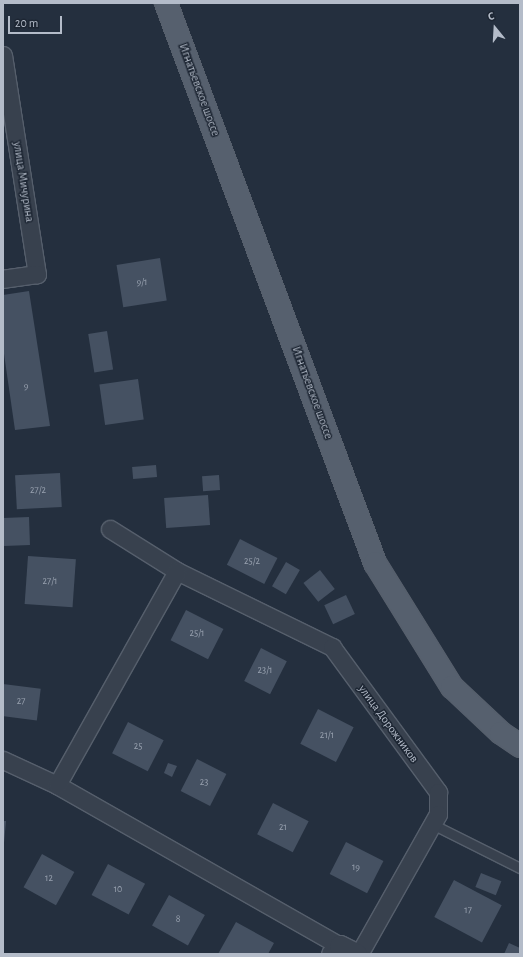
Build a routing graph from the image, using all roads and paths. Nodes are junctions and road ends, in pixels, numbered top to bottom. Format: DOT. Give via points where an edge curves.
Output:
graph roads {
  1 [pos="166,3"];
  2 [pos="3,61"];
  3 [pos="3,279"];
  4 [pos="110,529"];
  5 [pos="176,571"];
  6 [pos="520,746"];
  7 [pos="3,760"];
  8 [pos="57,785"];
  9 [pos="432,824"];
  10 [pos="520,868"];
  11 [pos="347,952"];
  1 -- 6 [label="main road, Игнатьевское шоссе" via="375,563 452,687 501,733"];
  2 -- 3 [label="street, улица Мичурина" via="37,274"];
  4 -- 5 [label="street, улица Дорожников"];
  5 -- 8 [label="street"];
  5 -- 9 [label="street, улица Дорожников" via="332,648 438,792 438,814"];
  7 -- 8 [label="street, улица Дорожников"];
  8 -- 11 [label="street, улица Дорожников"];
  9 -- 10 [label="lane"];
  9 -- 11 [label="street, улица Дорожников"];
}
